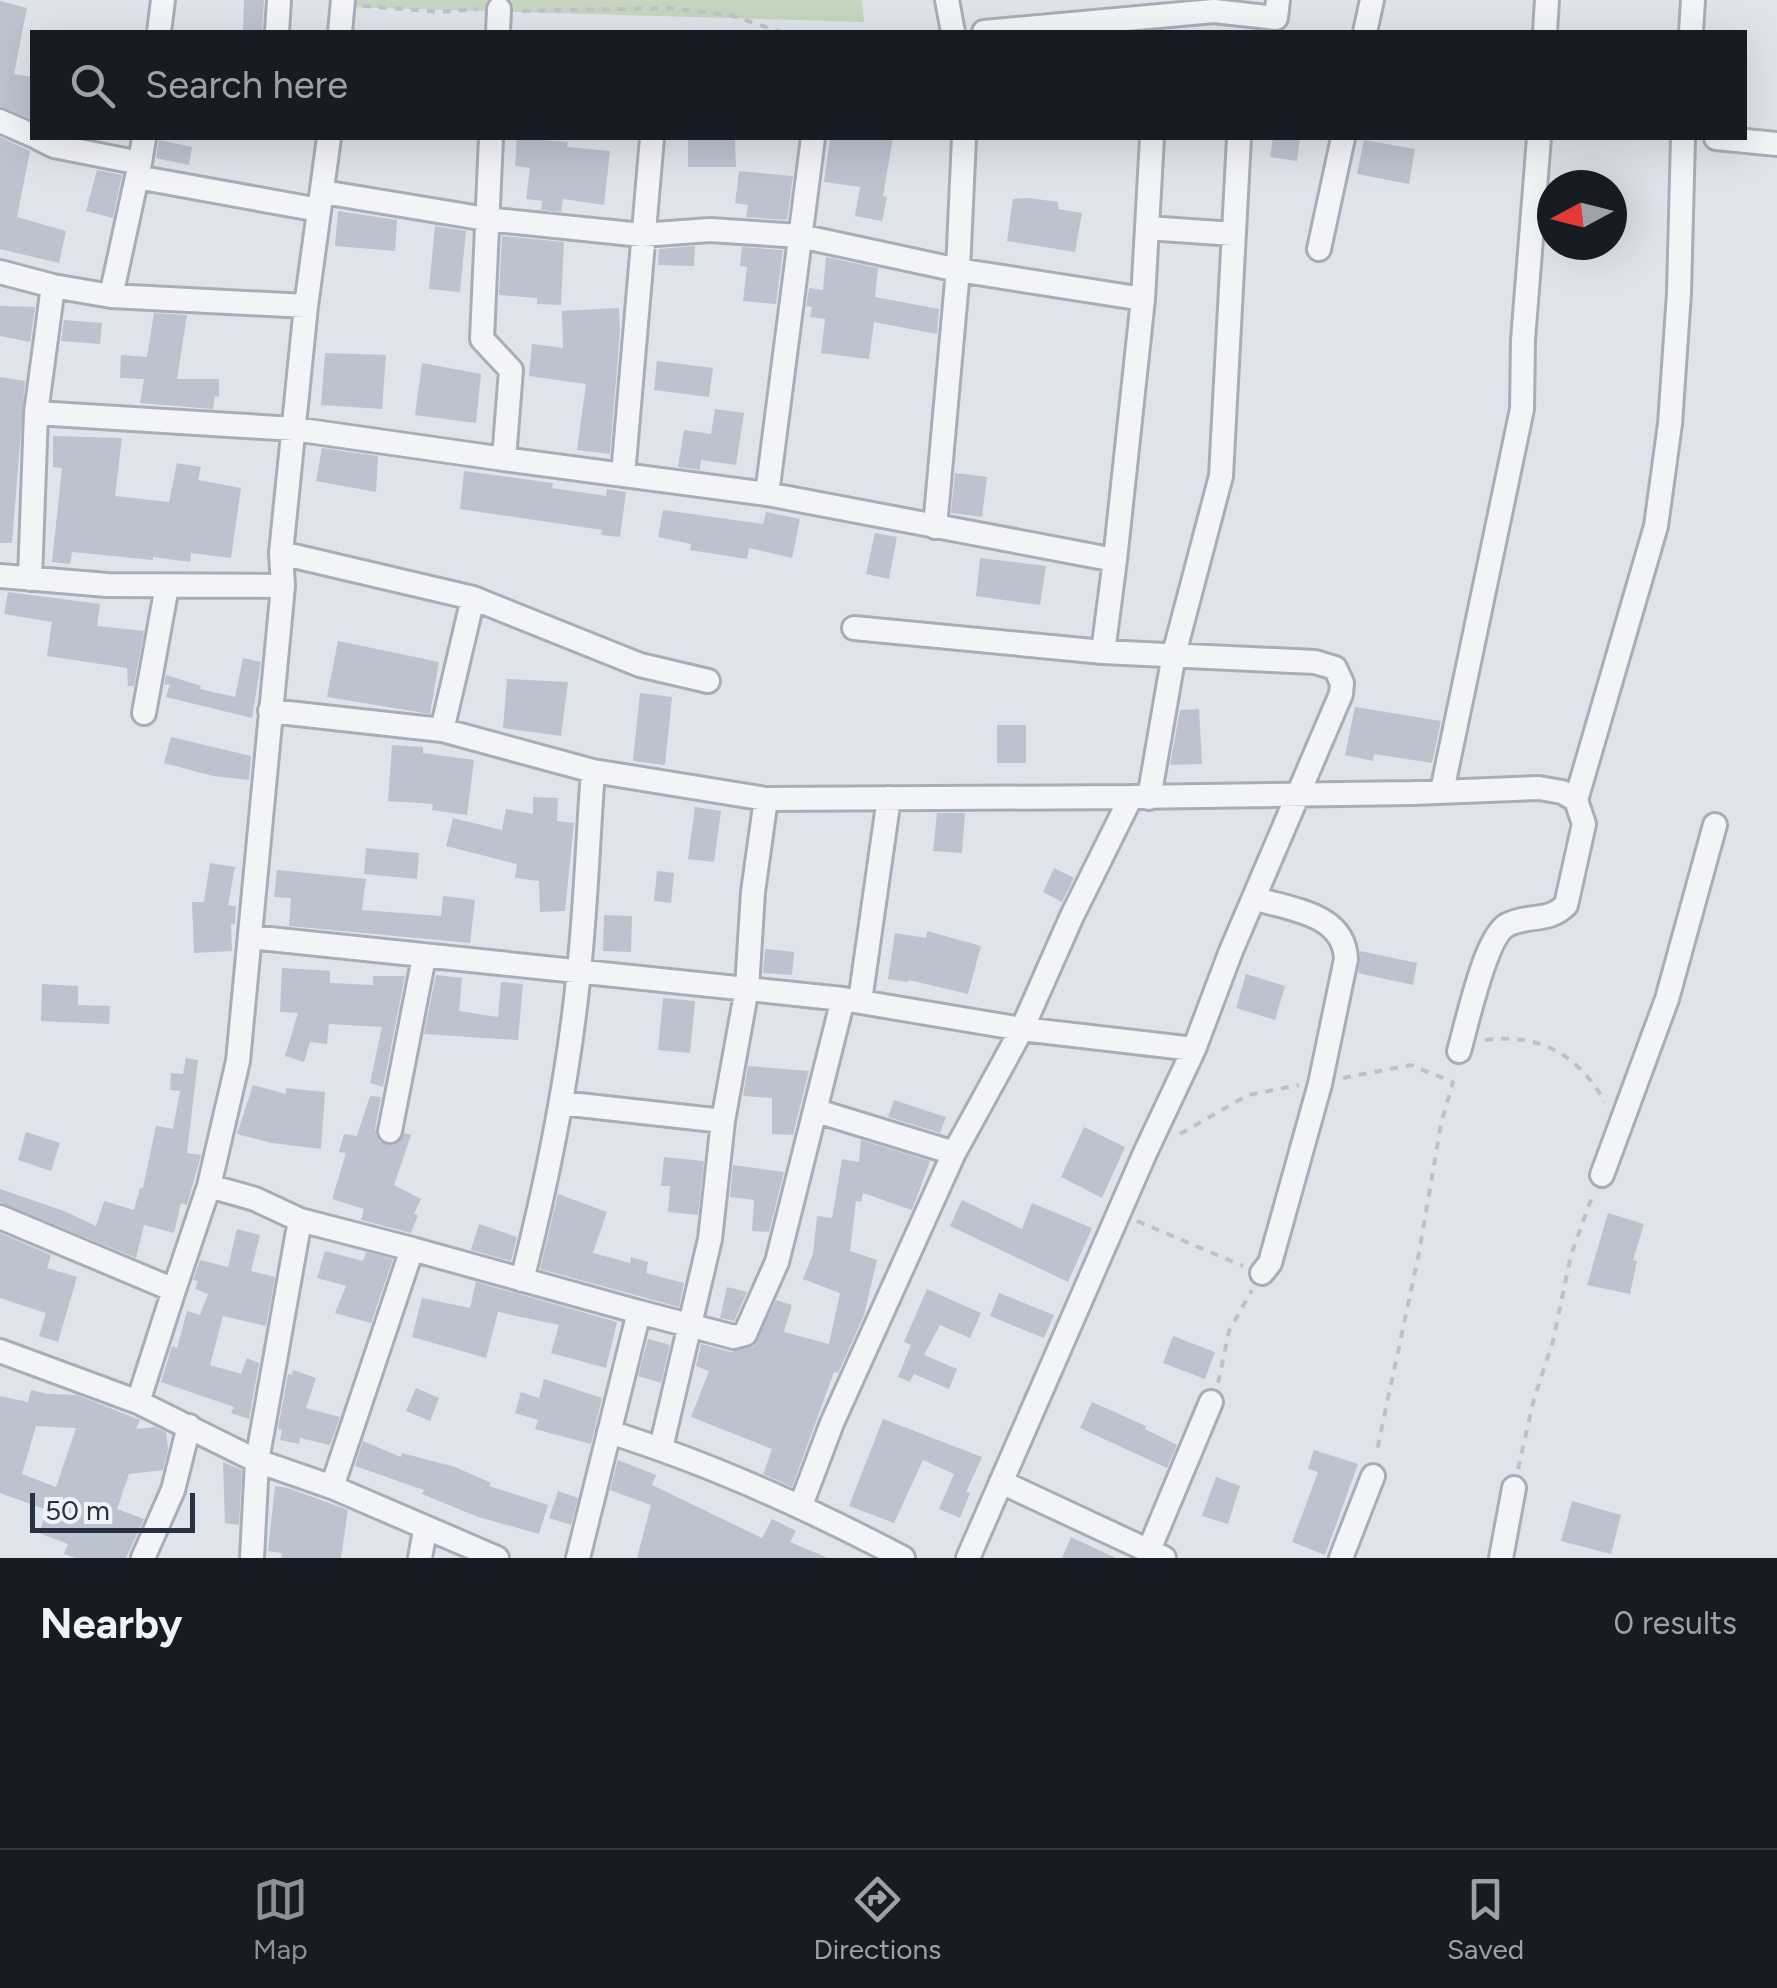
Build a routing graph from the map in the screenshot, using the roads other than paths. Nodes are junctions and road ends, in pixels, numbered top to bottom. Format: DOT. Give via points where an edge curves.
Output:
graph roads {
  1 [pos="163,0"];
  2 [pos="279,0"];
  3 [pos="947,0"];
  4 [pos="1056,0"];
  5 [pos="1372,0"];
  6 [pos="1547,0"];
  7 [pos="1693,0"];
  8 [pos="343,3"];
  9 [pos="1276,17"];
  10 [pos="1158,24"];
  11 [pos="1056,25"];
  12 [pos="158,30"];
  13 [pos="277,30"];
  14 [pos="340,30"];
  15 [pos="952,30"];
  16 [pos="1005,30"];
  17 [pos="1365,30"];
  18 [pos="1545,30"];
  19 [pos="1691,30"];
  20 [pos="0,121"];
  21 [pos="30,134"];
  22 [pos="43,140"];
  23 [pos="144,140"];
  24 [pos="329,140"];
  25 [pos="491,140"];
  26 [pos="652,140"];
  27 [pos="813,140"];
  28 [pos="964,140"];
  29 [pos="1152,140"];
  30 [pos="1239,140"];
  31 [pos="1343,140"];
  32 [pos="1539,140"];
  33 [pos="1684,140"];
  34 [pos="1736,140"];
  35 [pos="1777,144"];
  36 [pos="139,170"];
  37 [pos="321,201"];
  38 [pos="486,219"];
  39 [pos="1147,228"];
  40 [pos="642,234"];
  41 [pos="1234,234"];
  42 [pos="800,236"];
  43 [pos="1319,249"];
  44 [pos="958,270"];
  45 [pos="0,272"];
  46 [pos="53,286"];
  47 [pos="111,296"];
  48 [pos="1143,299"];
  49 [pos="306,306"];
  50 [pos="36,413"];
  51 [pos="294,429"];
  52 [pos="504,459"];
  53 [pos="623,475"];
  54 [pos="767,494"];
  55 [pos="935,527"];
  56 [pos="282,553"];
  57 [pos="1115,560"];
  58 [pos="0,576"];
  59 [pos="30,579"];
  60 [pos="167,586"];
  61 [pos="283,586"];
  62 [pos="473,598"];
  63 [pos="854,628"];
  64 [pos="1102,652"];
  65 [pos="1174,654"];
  66 [pos="708,681"];
  67 [pos="270,711"];
  68 [pos="144,713"];
  69 [pos="442,730"];
  70 [pos="592,771"];
  71 [pos="1442,790"];
  72 [pos="1299,795"];
  73 [pos="889,798"];
  74 [pos="1140,798"];
  75 [pos="766,799"];
  76 [pos="1576,800"];
  77 [pos="1715,826"];
  78 [pos="1254,898"];
  79 [pos="250,937"];
  80 [pos="424,957"];
  81 [pos="579,971"];
  82 [pos="747,988"];
  83 [pos="851,1000"];
  84 [pos="1022,1029"];
  85 [pos="1194,1049"];
  86 [pos="1459,1051"];
  87 [pos="561,1103"];
  88 [pos="817,1111"];
  89 [pos="723,1121"];
  90 [pos="390,1131"];
  91 [pos="954,1154"];
  92 [pos="1602,1175"];
  93 [pos="210,1186"];
  94 [pos="0,1217"];
  95 [pos="300,1220"];
  96 [pos="412,1250"];
  97 [pos="1262,1274"];
  98 [pos="522,1280"];
  99 [pos="174,1290"];
  100 [pos="639,1312"];
  101 [pos="688,1323"];
  102 [pos="0,1352"];
  103 [pos="138,1402"];
  104 [pos="1211,1402"];
  105 [pos="189,1426"];
  106 [pos="609,1432"];
  107 [pos="661,1448"];
  108 [pos="257,1461"];
  109 [pos="1373,1476"];
  110 [pos="1001,1482"];
  111 [pos="332,1488"];
  112 [pos="1514,1488"];
  113 [pos="801,1505"];
  114 [pos="425,1530"];
  115 [pos="1157,1554"];
  116 [pos="143,1558"];
  117 [pos="252,1558"];
  118 [pos="420,1558"];
  119 [pos="497,1558"];
  120 [pos="578,1558"];
  121 [pos="902,1558"];
  122 [pos="968,1558"];
  123 [pos="1342,1558"];
  124 [pos="1501,1558"];
  1 -- 12 [label="street"];
  2 -- 13 [label="street"];
  3 -- 15 [label="street"];
  4 -- 11 [label="street"];
  5 -- 17 [label="street"];
  6 -- 18 [label="street"];
  7 -- 19 [label="street"];
  8 -- 14 [label="street"];
  9 -- 10 [label="street" via="1214,12"];
  10 -- 11 [label="street"];
  11 -- 16 [label="street"];
  20 -- 21 [label="street"];
  22 -- 36 [label="street"];
  23 -- 36 [label="street"];
  24 -- 37 [label="street"];
  25 -- 38 [label="street"];
  26 -- 40 [label="street"];
  27 -- 42 [label="street"];
  28 -- 44 [label="street"];
  29 -- 39 [label="street"];
  30 -- 41 [label="street"];
  31 -- 43 [label="street"];
  32 -- 71 [label="street" via="1522,409"];
  33 -- 76 [label="street" via="1670,424 1656,526"];
  34 -- 35 [label="street"];
  36 -- 37 [label="street"];
  36 -- 47 [label="street"];
  37 -- 38 [label="street"];
  37 -- 49 [label="street"];
  38 -- 40 [label="street"];
  38 -- 52 [label="street" via="482,339 511,370"];
  39 -- 41 [label="street"];
  39 -- 48 [label="street"];
  40 -- 42 [label="street"];
  40 -- 53 [label="street"];
  41 -- 65 [label="street" via="1221,476"];
  42 -- 44 [label="street"];
  42 -- 54 [label="street"];
  44 -- 48 [label="street"];
  44 -- 55 [label="street"];
  45 -- 46 [label="street"];
  46 -- 47 [label="street"];
  46 -- 50 [label="street"];
  47 -- 49 [label="street"];
  48 -- 57 [label="street"];
  49 -- 51 [label="street"];
  50 -- 51 [label="street"];
  50 -- 59 [label="street"];
  51 -- 52 [label="street"];
  51 -- 56 [label="street"];
  52 -- 53 [label="street"];
  53 -- 54 [label="street"];
  54 -- 55 [label="street"];
  55 -- 57 [label="street"];
  56 -- 61 [label="street"];
  56 -- 62 [label="street"];
  57 -- 64 [label="street"];
  58 -- 59 [label="street"];
  59 -- 60 [label="street"];
  60 -- 61 [label="street"];
  60 -- 68 [label="street"];
  61 -- 67 [label="street"];
  62 -- 66 [label="street" via="640,665"];
  62 -- 69 [label="street"];
  63 -- 64 [label="street"];
  64 -- 65 [label="street"];
  65 -- 72 [label="street" via="1335,668 1341,694"];
  65 -- 74 [label="street"];
  67 -- 69 [label="street"];
  67 -- 79 [label="street"];
  69 -- 70 [label="street"];
  70 -- 75 [label="street"];
  70 -- 81 [label="street"];
  71 -- 72 [label="street"];
  71 -- 76 [label="street" via="1539,788"];
  72 -- 74 [label="street"];
  72 -- 78 [label="street"];
  73 -- 74 [label="street"];
  73 -- 75 [label="street"];
  73 -- 83 [label="street"];
  74 -- 84 [label="street" via="1072,916"];
  75 -- 82 [label="street"];
  76 -- 86 [label="street" via="1584,824 1566,904 1556,914 1505,926 1492,941"];
  77 -- 92 [label="street" via="1667,999"];
  78 -- 85 [label="street"];
  78 -- 97 [label="street" via="1316,917 1336,927 1345,942 1320,1084"];
  79 -- 80 [label="street"];
  79 -- 93 [label="street" via="238,1061"];
  80 -- 81 [label="street"];
  80 -- 90 [label="street"];
  81 -- 82 [label="street"];
  81 -- 87 [label="street"];
  82 -- 83 [label="street"];
  82 -- 89 [label="street"];
  83 -- 84 [label="street"];
  83 -- 88 [label="street"];
  84 -- 85 [label="street"];
  84 -- 91 [label="street"];
  85 -- 110 [label="street"];
  87 -- 89 [label="street"];
  87 -- 98 [label="street"];
  88 -- 91 [label="street"];
  88 -- 101 [label="street" via="778,1262 745,1334 734,1337"];
  89 -- 101 [label="street" via="710,1238"];
  91 -- 113 [label="street"];
  93 -- 95 [label="street"];
  93 -- 99 [label="street"];
  94 -- 99 [label="street"];
  95 -- 96 [label="street"];
  95 -- 108 [label="street"];
  96 -- 98 [label="street"];
  96 -- 111 [label="street"];
  98 -- 100 [label="street"];
  99 -- 103 [label="street"];
  100 -- 101 [label="street"];
  100 -- 106 [label="street"];
  101 -- 107 [label="street"];
  102 -- 103 [label="street"];
  103 -- 105 [label="street"];
  104 -- 115 [label="street"];
  105 -- 108 [label="street"];
  105 -- 116 [label="street" via="173,1490"];
  106 -- 107 [label="street"];
  106 -- 120 [label="street"];
  107 -- 113 [label="street"];
  108 -- 111 [label="street"];
  108 -- 117 [label="street"];
  109 -- 123 [label="street"];
  110 -- 115 [label="street"];
  110 -- 122 [label="street"];
  111 -- 114 [label="street"];
  112 -- 124 [label="street"];
  113 -- 121 [label="street"];
  114 -- 118 [label="street"];
  114 -- 119 [label="street"];
}
